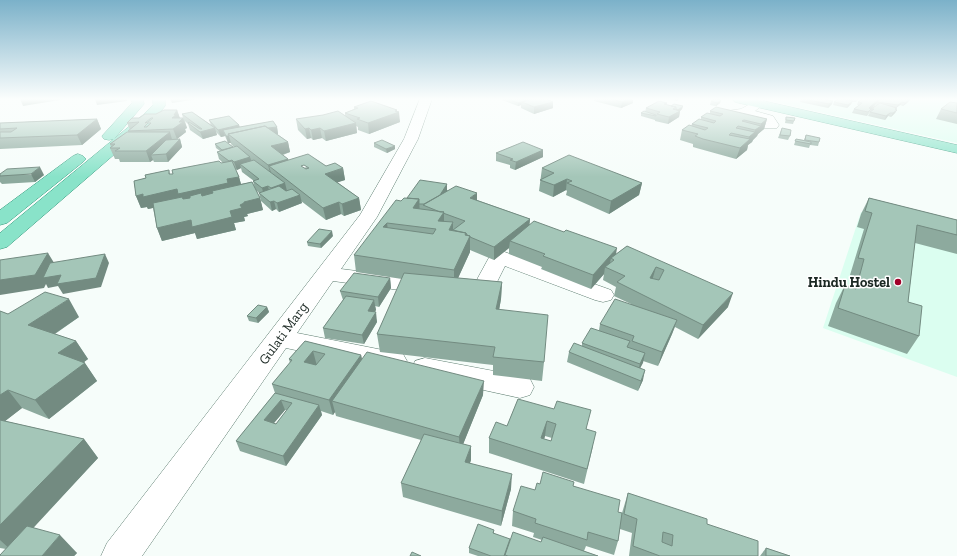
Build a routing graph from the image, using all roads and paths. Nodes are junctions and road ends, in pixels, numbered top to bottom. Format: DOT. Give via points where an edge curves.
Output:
graph roads {
  1 [pos="119,125"];
  2 [pos="140,125"];
  3 [pos="416,125"];
  4 [pos="706,125"];
  5 [pos="853,125"];
  6 [pos="699,130"];
  7 [pos="957,149"];
  8 [pos="0,219"];
  9 [pos="0,243"];
  10 [pos="327,274"];
  11 [pos="603,296"];
  12 [pos="279,338"];
  13 [pos="520,387"];
  14 [pos="120,556"];
  1 -- 8 [label="main road" via="108,137"];
  2 -- 9 [label="main road"];
  3 -- 10 [label="street, Gulati Marg" via="368,217"];
  4 -- 6 [label="street"];
  5 -- 7 [label="main road"];
  10 -- 11 [label="street" via="481,293 499,256"];
  10 -- 12 [label="street, Gulati Marg"];
  12 -- 13 [label="street"];
  12 -- 14 [label="street, Gulati Marg"];
}
